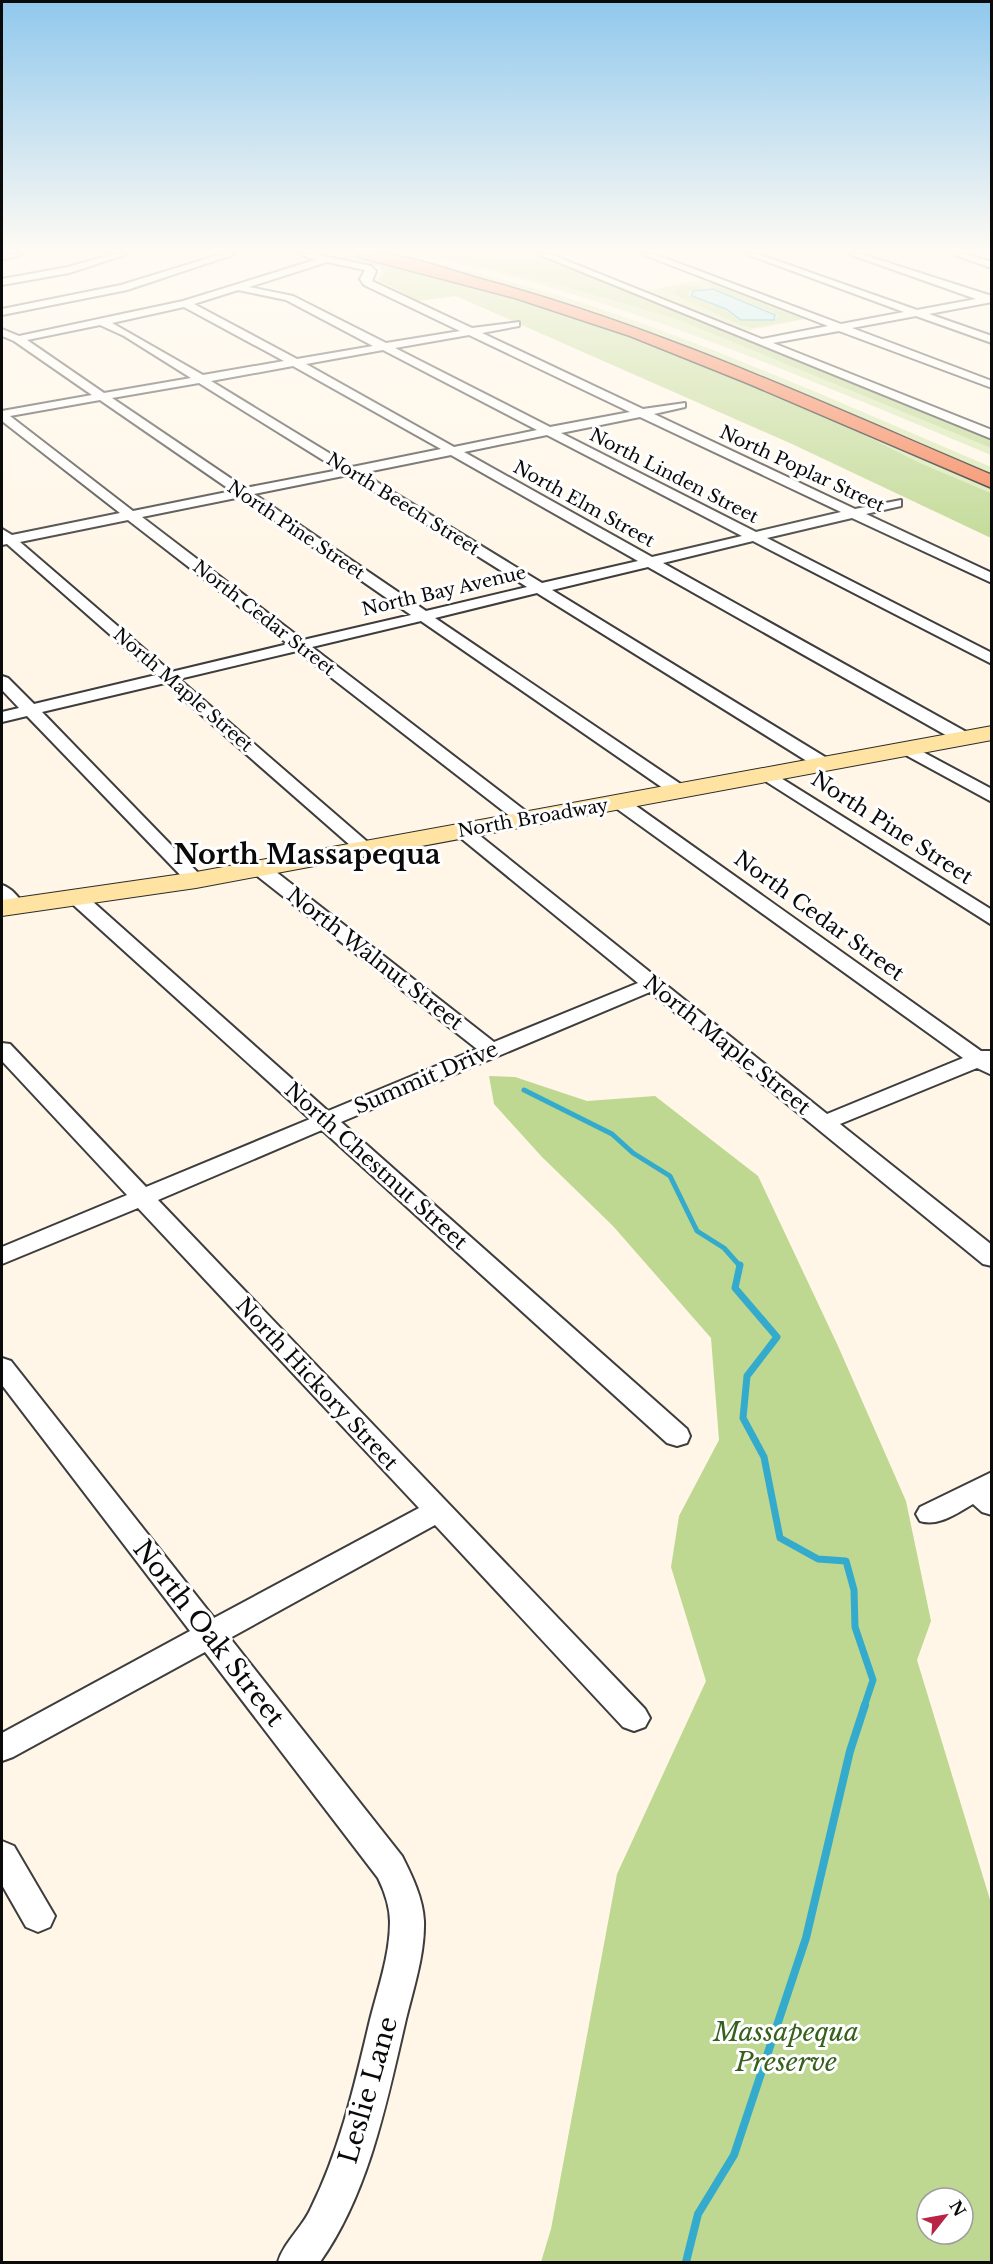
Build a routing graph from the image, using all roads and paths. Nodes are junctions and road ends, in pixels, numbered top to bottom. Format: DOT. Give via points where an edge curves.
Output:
graph roads {
  1 [pos="48,360"];
  2 [pos="169,360"];
  3 [pos="288,360"];
  4 [pos="313,360"];
  5 [pos="410,360"];
  6 [pos="530,360"];
  7 [pos="705,360"];
  8 [pos="740,360"];
  9 [pos="805,360"];
  10 [pos="926,360"];
  11 [pos="294,363"];
  12 [pos="200,379"];
  13 [pos="992,385"];
  14 [pos="101,396"];
  15 [pos="681,405"];
  16 [pos="642,413"];
  17 [pos="2,415"];
  18 [pos="549,431"];
  19 [pos="992,435"];
  20 [pos="452,451"];
  21 [pos="992,464"];
  22 [pos="350,471"];
  23 [pos="992,482"];
  24 [pos="243,493"];
  25 [pos="896,503"];
  26 [pos="854,513"];
  27 [pos="130,516"];
  28 [pos="754,537"];
  29 [pos="4,538"];
  30 [pos="650,562"];
  31 [pos="992,579"];
  32 [pos="540,588"];
  33 [pos="423,616"];
  34 [pos="300,646"];
  35 [pos="992,659"];
  36 [pos="168,677"];
  37 [pos="2,681"];
  38 [pos="30,710"];
  39 [pos="2,717"];
  40 [pos="992,733"];
  41 [pos="964,738"];
  42 [pos="908,749"];
  43 [pos="824,764"];
  44 [pos="768,775"];
  45 [pos="679,791"];
  46 [pos="992,797"];
  47 [pos="619,802"];
  48 [pos="526,820"];
  49 [pos="463,831"];
  50 [pos="365,849"];
  51 [pos="259,868"];
  52 [pos="196,880"];
  53 [pos="76,897"];
  54 [pos="6,902"];
  55 [pos="992,919"];
  56 [pos="652,984"];
  57 [pos="2,1049"];
  58 [pos="492,1051"];
  59 [pos="987,1061"];
  60 [pos="325,1120"];
  61 [pos="824,1123"];
  62 [pos="141,1198"];
  63 [pos="2,1256"];
  64 [pos="992,1258"];
  65 [pos="2,1367"];
  66 [pos="677,1436"];
  67 [pos="986,1492"];
  68 [pos="437,1511"];
  69 [pos="930,1514"];
  70 [pos="210,1635"];
  71 [pos="634,1718"];
  72 [pos="2,1748"];
  73 [pos="2,1856"];
  74 [pos="404,1907"];
  75 [pos="38,1916"];
  76 [pos="297,2262"];
  1 -- 14 [label="street, North Pine Street"];
  2 -- 12 [label="street, North Beech Street"];
  3 -- 11 [label="street, North Elm Street"];
  4 -- 11 [label="street"];
  5 -- 18 [label="street, North Linden Street"];
  6 -- 16 [label="street, North Poplar Street"];
  7 -- 23 [label="highway"];
  8 -- 21 [label="highway"];
  9 -- 19 [label="street"];
  10 -- 13 [label="street"];
  11 -- 12 [label="street"];
  11 -- 20 [label="street, North Elm Street"];
  12 -- 14 [label="street"];
  12 -- 22 [label="street, North Beech Street"];
  14 -- 17 [label="street"];
  14 -- 24 [label="street, North Pine Street"];
  15 -- 16 [label="street"];
  16 -- 18 [label="street"];
  16 -- 26 [label="street, North Poplar Street"];
  17 -- 27 [label="street, North Cedar Street"];
  18 -- 20 [label="street"];
  18 -- 28 [label="street, North Linden Street"];
  20 -- 22 [label="street"];
  20 -- 30 [label="street, North Elm Street"];
  22 -- 24 [label="street"];
  22 -- 32 [label="street, North Beech Street"];
  24 -- 27 [label="street"];
  24 -- 33 [label="street, North Pine Street"];
  25 -- 26 [label="street, North Bay Avenue"];
  26 -- 28 [label="street, North Bay Avenue"];
  26 -- 31 [label="street, North Poplar Street"];
  27 -- 29 [label="street"];
  27 -- 34 [label="street, North Cedar Street"];
  28 -- 30 [label="street, North Bay Avenue"];
  28 -- 35 [label="street, North Linden Street"];
  29 -- 36 [label="street, North Maple Street"];
  30 -- 32 [label="street, North Bay Avenue"];
  30 -- 41 [label="street, North Elm Street"];
  32 -- 33 [label="street, North Bay Avenue"];
  32 -- 43 [label="street, North Beech Street"];
  33 -- 34 [label="street, North Bay Avenue"];
  33 -- 45 [label="street, North Pine Street"];
  34 -- 36 [label="street, North Bay Avenue"];
  34 -- 48 [label="street, North Cedar Street"];
  36 -- 38 [label="street, North Bay Avenue"];
  36 -- 50 [label="street, North Maple Street"];
  37 -- 38 [label="street"];
  38 -- 39 [label="street, North Bay Avenue"];
  38 -- 52 [label="street"];
  40 -- 41 [label="main road, North Broadway"];
  41 -- 42 [label="main road, North Broadway"];
  42 -- 43 [label="main road, North Broadway"];
  42 -- 46 [label="street"];
  43 -- 44 [label="main road, North Broadway"];
  44 -- 45 [label="main road, North Broadway"];
  44 -- 55 [label="street, North Pine Street"];
  45 -- 47 [label="main road, North Broadway"];
  47 -- 48 [label="main road, North Broadway"];
  47 -- 59 [label="street, North Cedar Street"];
  48 -- 49 [label="main road, North Broadway"];
  49 -- 50 [label="main road, North Broadway"];
  49 -- 56 [label="street, North Maple Street"];
  50 -- 51 [label="main road, North Broadway"];
  51 -- 52 [label="main road, North Broadway"];
  51 -- 58 [label="street, North Walnut Street"];
  52 -- 53 [label="main road, North Broadway"];
  53 -- 54 [label="main road, North Broadway"];
  53 -- 60 [label="street, North Chestnut Street"];
  56 -- 58 [label="street, Summit Drive"];
  56 -- 61 [label="street, North Maple Street"];
  57 -- 62 [label="street, North Hickory Street"];
  58 -- 60 [label="street, Summit Drive"];
  59 -- 61 [label="street"];
  60 -- 62 [label="street, Summit Drive"];
  60 -- 66 [label="street, North Chestnut Street"];
  61 -- 64 [label="street, North Maple Street"];
  62 -- 63 [label="street, Summit Drive"];
  62 -- 68 [label="street, North Hickory Street"];
  65 -- 70 [label="street, North Oak Street"];
  67 -- 69 [label="street"];
  68 -- 70 [label="street"];
  68 -- 71 [label="street, North Hickory Street"];
  70 -- 72 [label="street"];
  70 -- 74 [label="street, North Oak Street" via="390,1867"];
  73 -- 75 [label="street"];
  74 -- 76 [label="street, Leslie Lane" via="407,1920 403,1960 348,2166 324,2224"];
}
